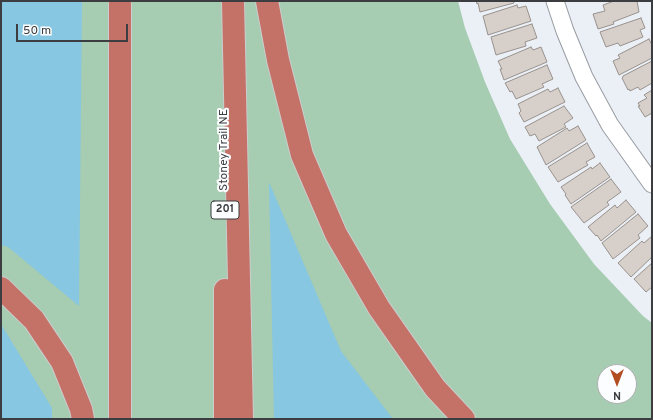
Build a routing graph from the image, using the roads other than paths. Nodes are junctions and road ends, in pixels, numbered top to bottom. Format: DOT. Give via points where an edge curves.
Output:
graph roads {
  1 [pos="120,1"];
  2 [pos="225,1"];
  3 [pos="233,1"];
  4 [pos="268,1"];
  5 [pos="555,1"];
  6 [pos="652,184"];
  7 [pos="1,288"];
  8 [pos="83,419"];
  9 [pos="120,419"];
  10 [pos="224,419"];
  11 [pos="242,419"];
  12 [pos="464,419"];
  1 -- 9 [label="highway"];
  2 -- 10 [label="highway, Stoney Trail NE / 201"];
  3 -- 11 [label="highway"];
  4 -- 12 [label="highway" via="278,60 302,155 336,234 379,308 435,388"];
  5 -- 6 [label="street" via="584,77 610,125"];
  7 -- 8 [label="highway" via="34,320 62,362"];
}
